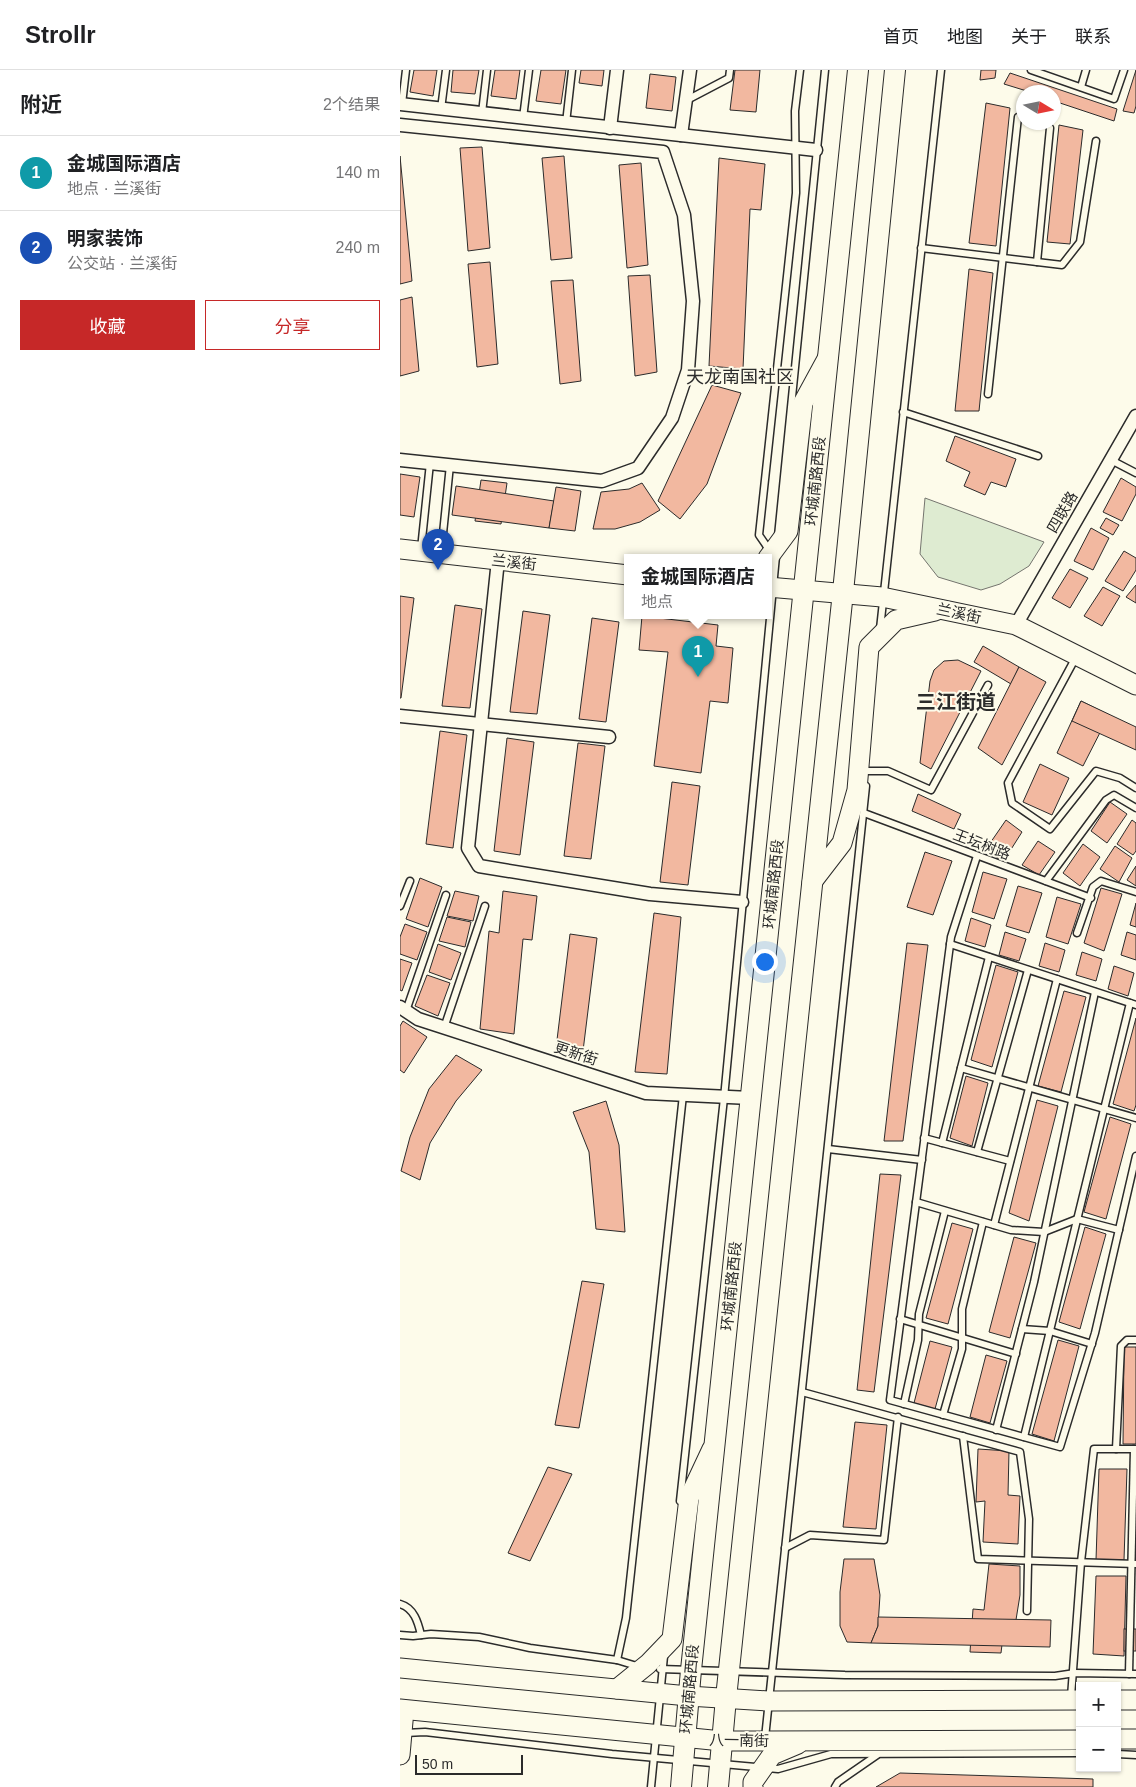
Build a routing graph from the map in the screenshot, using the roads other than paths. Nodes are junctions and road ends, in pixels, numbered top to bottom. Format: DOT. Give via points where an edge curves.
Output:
graph roads {
  1 [pos="406,70"];
  2 [pos="446,70"];
  3 [pos="487,70"];
  4 [pos="529,70"];
  5 [pos="572,70"];
  6 [pos="617,70"];
  7 [pos="690,70"];
  8 [pos="730,70"];
  9 [pos="800,70"];
  10 [pos="824,70"];
  11 [pos="858,70"];
  12 [pos="896,70"];
  13 [pos="941,70"];
  14 [pos="1030,70"];
  15 [pos="1086,70"];
  16 [pos="1124,70"];
  17 [pos="1081,87"];
  18 [pos="686,100"];
  19 [pos="401,104"];
  20 [pos="441,108"];
  21 [pos="482,113"];
  22 [pos="523,118"];
  23 [pos="566,123"];
  24 [pos="400,125"];
  25 [pos="610,128"];
  26 [pos="1017,130"];
  27 [pos="1050,130"];
  28 [pos="681,135"];
  29 [pos="1096,140"];
  30 [pos="796,148"];
  31 [pos="816,150"];
  32 [pos="921,248"];
  33 [pos="1003,257"];
  34 [pos="1037,262"];
  35 [pos="828,356"];
  36 [pos="988,394"];
  37 [pos="903,412"];
  38 [pos="1136,416"];
  39 [pos="1038,456"];
  40 [pos="400,460"];
  41 [pos="1111,460"];
  42 [pos="430,463"];
  43 [pos="450,465"];
  44 [pos="1136,473"];
  45 [pos="400,549"];
  46 [pos="421,552"];
  47 [pos="772,552"];
  48 [pos="440,554"];
  49 [pos="498,560"];
  50 [pos="624,574"];
  51 [pos="772,587"];
  52 [pos="803,590"];
  53 [pos="843,592"];
  54 [pos="882,597"];
  55 [pos="943,610"];
  56 [pos="767,619"];
  57 [pos="1016,625"];
  58 [pos="879,642"];
  59 [pos="1077,655"];
  60 [pos="988,685"];
  61 [pos="1136,685"];
  62 [pos="400,716"];
  63 [pos="481,724"];
  64 [pos="609,737"];
  65 [pos="869,761"];
  66 [pos="868,771"];
  67 [pos="1136,788"];
  68 [pos="1136,808"];
  69 [pos="864,813"];
  70 [pos="977,856"];
  71 [pos="410,881"];
  72 [pos="1046,881"];
  73 [pos="812,882"];
  74 [pos="1136,892"];
  75 [pos="446,895"];
  76 [pos="1091,898"];
  77 [pos="742,902"];
  78 [pos="400,906"];
  79 [pos="485,906"];
  80 [pos="1077,933"];
  81 [pos="950,944"];
  82 [pos="989,957"];
  83 [pos="1028,970"];
  84 [pos="1057,979"];
  85 [pos="1095,992"];
  86 [pos="1133,1004"];
  87 [pos="403,1009"];
  88 [pos="444,1028"];
  89 [pos="961,1068"];
  90 [pos="998,1079"];
  91 [pos="1029,1088"];
  92 [pos="683,1095"];
  93 [pos="724,1098"];
  94 [pos="750,1098"];
  95 [pos="1072,1100"];
  96 [pos="1104,1109"];
  97 [pos="1136,1118"];
  98 [pos="924,1138"];
  99 [pos="942,1143"];
  100 [pos="828,1149"];
  101 [pos="977,1152"];
  102 [pos="1136,1156"];
  103 [pos="922,1160"];
  104 [pos="1010,1161"];
  105 [pos="916,1202"];
  106 [pos="945,1211"];
  107 [pos="1077,1219"];
  108 [pos="983,1222"];
  109 [pos="994,1225"];
  110 [pos="1119,1230"];
  111 [pos="1044,1232"];
  112 [pos="900,1319"];
  113 [pos="919,1325"];
  114 [pos="1022,1330"];
  115 [pos="1050,1331"];
  116 [pos="962,1338"];
  117 [pos="1136,1340"];
  118 [pos="1092,1344"];
  119 [pos="1016,1354"];
  120 [pos="802,1392"];
  121 [pos="904,1404"];
  122 [pos="943,1415"];
  123 [pos="898,1417"];
  124 [pos="996,1430"];
  125 [pos="963,1436"];
  126 [pos="1024,1437"];
  127 [pos="714,1443"];
  128 [pos="1116,1449"];
  129 [pos="1135,1449"];
  130 [pos="679,1510"];
  131 [pos="677,1530"];
  132 [pos="785,1548"];
  133 [pos="1029,1560"];
  134 [pos="1081,1562"];
  135 [pos="1133,1564"];
  136 [pos="400,1604"];
  137 [pos="1027,1611"];
  138 [pos="400,1635"];
  139 [pos="421,1635"];
  140 [pos="664,1647"];
  141 [pos="617,1660"];
  142 [pos="400,1668"];
  143 [pos="643,1668"];
  144 [pos="662,1669"];
  145 [pos="691,1670"];
  146 [pos="728,1671"];
  147 [pos="772,1673"];
  148 [pos="1073,1674"];
  149 [pos="1132,1674"];
  150 [pos="617,1689"];
  151 [pos="659,1694"];
  152 [pos="688,1696"];
  153 [pos="726,1698"];
  154 [pos="1075,1700"];
  155 [pos="1121,1700"];
  156 [pos="1136,1700"];
  157 [pos="768,1701"];
  158 [pos="402,1710"];
  159 [pos="401,1733"];
  160 [pos="656,1736"];
  161 [pos="685,1738"];
  162 [pos="1121,1739"];
  163 [pos="1136,1739"];
  164 [pos="765,1740"];
  165 [pos="806,1740"];
  166 [pos="1076,1740"];
  167 [pos="722,1741"];
  168 [pos="1076,1753"];
  169 [pos="878,1754"];
  170 [pos="1121,1754"];
  171 [pos="400,1755"];
  172 [pos="1136,1755"];
  173 [pos="654,1758"];
  174 [pos="683,1760"];
  175 [pos="720,1764"];
  176 [pos="762,1768"];
  177 [pos="651,1787"];
  178 [pos="681,1787"];
  179 [pos="718,1787"];
  180 [pos="753,1787"];
  181 [pos="761,1787"];
  182 [pos="835,1787"];
  1 -- 19 [label="lane"];
  2 -- 20 [label="lane"];
  3 -- 21 [label="lane"];
  4 -- 22 [label="lane"];
  5 -- 23 [label="lane"];
  6 -- 25 [label="street"];
  7 -- 18 [label="street"];
  8 -- 18 [label="lane" via="729,78"];
  9 -- 30 [label="lane" via="795,111"];
  10 -- 31 [label="lane"];
  11 -- 35 [label="main road, 环城南路西段"];
  12 -- 53 [label="main road"];
  13 -- 32 [label="lane"];
  14 -- 17 [label="lane"];
  15 -- 17 [label="lane"];
  16 -- 17 [label="lane" via="1114,99"];
  18 -- 28 [label="street"];
  19 -- 20 [label="street"];
  20 -- 21 [label="street"];
  21 -- 22 [label="street"];
  22 -- 23 [label="street"];
  23 -- 25 [label="street"];
  24 -- 43 [label="street" via="664,152 684,215 693,301 688,370 672,418 638,468 602,481"];
  25 -- 28 [label="street"];
  26 -- 33 [label="lane"];
  27 -- 34 [label="lane"];
  28 -- 30 [label="street"];
  29 -- 34 [label="lane" via="1080,242 1062,265"];
  30 -- 31 [label="street"];
  30 -- 47 [label="lane" via="796,193 760,535"];
  31 -- 47 [label="lane"];
  32 -- 33 [label="lane"];
  32 -- 37 [label="lane"];
  33 -- 34 [label="lane"];
  33 -- 36 [label="lane"];
  35 -- 47 [label="main road" via="802,403 788,531"];
  35 -- 52 [label="main road, 环城南路西段"];
  37 -- 39 [label="lane"];
  37 -- 54 [label="lane"];
  38 -- 41 [label="street, 四联路"];
  40 -- 42 [label="street"];
  41 -- 44 [label="lane"];
  41 -- 57 [label="street, 四联路"];
  42 -- 43 [label="street"];
  42 -- 46 [label="lane"];
  43 -- 48 [label="lane"];
  45 -- 46 [label="main road, 兰溪街"];
  46 -- 48 [label="main road, 兰溪街"];
  48 -- 49 [label="main road, 兰溪街"];
  49 -- 50 [label="main road, 兰溪街"];
  49 -- 63 [label="street"];
  51 -- 52 [label="main road, 兰溪街"];
  52 -- 53 [label="main road, 兰溪街"];
  52 -- 94 [label="main road, 环城南路西段"];
  53 -- 54 [label="main road, 兰溪街"];
  53 -- 73 [label="main road"];
  54 -- 55 [label="main road, 兰溪街"];
  54 -- 58 [label="lane"];
  55 -- 57 [label="main road, 兰溪街"];
  55 -- 58 [label="main road" via="896,620"];
  56 -- 77 [label="lane"];
  57 -- 59 [label="main road, 兰溪街"];
  58 -- 73 [label="main road" via="869,647 854,799 842,842"];
  59 -- 61 [label="main road, 兰溪街"];
  59 -- 67 [label="lane" via="1008,783 1012,802 1050,829 1096,771 1120,778"];
  60 -- 66 [label="lane" via="930,790 888,771"];
  62 -- 63 [label="street"];
  63 -- 64 [label="street"];
  63 -- 77 [label="street" via="468,848 479,866 650,894"];
  65 -- 66 [label="lane"];
  66 -- 69 [label="lane"];
  68 -- 72 [label="lane" via="1114,795 1106,800"];
  69 -- 70 [label="lane, 王坛树路"];
  69 -- 100 [label="lane"];
  70 -- 72 [label="lane, 王坛树路"];
  70 -- 81 [label="lane"];
  71 -- 78 [label="lane"];
  72 -- 76 [label="lane, 王坛树路"];
  73 -- 146 [label="main road"];
  74 -- 76 [label="lane" via="1101,881 1093,887"];
  75 -- 87 [label="lane"];
  76 -- 80 [label="lane"];
  77 -- 93 [label="lane"];
  79 -- 88 [label="lane"];
  81 -- 82 [label="lane"];
  81 -- 98 [label="lane"];
  82 -- 83 [label="lane"];
  82 -- 89 [label="lane"];
  83 -- 84 [label="lane"];
  83 -- 90 [label="lane"];
  84 -- 85 [label="lane"];
  84 -- 91 [label="lane"];
  85 -- 86 [label="lane"];
  85 -- 95 [label="lane"];
  86 -- 96 [label="lane"];
  87 -- 88 [label="street, 更新街" via="418,1020"];
  88 -- 92 [label="street, 更新街" via="646,1093"];
  89 -- 90 [label="lane"];
  89 -- 99 [label="lane"];
  90 -- 91 [label="lane"];
  90 -- 101 [label="lane"];
  91 -- 95 [label="lane"];
  91 -- 104 [label="lane"];
  92 -- 93 [label="street, 更新街"];
  92 -- 141 [label="lane" via="626,1618"];
  93 -- 94 [label="street, 更新街"];
  93 -- 130 [label="lane"];
  94 -- 127 [label="main road, 环城南路西段"];
  95 -- 96 [label="lane"];
  95 -- 111 [label="lane"];
  96 -- 97 [label="lane"];
  96 -- 107 [label="lane"];
  98 -- 99 [label="lane"];
  98 -- 103 [label="lane"];
  99 -- 101 [label="lane"];
  100 -- 103 [label="lane"];
  100 -- 120 [label="lane"];
  101 -- 104 [label="lane"];
  102 -- 110 [label="lane"];
  103 -- 105 [label="lane"];
  104 -- 109 [label="lane"];
  105 -- 106 [label="lane"];
  105 -- 112 [label="lane"];
  106 -- 108 [label="lane"];
  106 -- 113 [label="lane" via="918,1314"];
  107 -- 110 [label="lane"];
  107 -- 111 [label="lane"];
  107 -- 115 [label="lane"];
  108 -- 109 [label="lane"];
  108 -- 116 [label="lane" via="962,1309"];
  109 -- 111 [label="lane" via="1011,1230"];
  110 -- 118 [label="lane"];
  111 -- 114 [label="lane"];
  112 -- 113 [label="lane"];
  112 -- 121 [label="lane" via="890,1400"];
  113 -- 116 [label="lane"];
  113 -- 121 [label="lane"];
  114 -- 115 [label="lane"];
  114 -- 119 [label="lane"];
  115 -- 118 [label="lane"];
  115 -- 126 [label="lane"];
  116 -- 119 [label="lane"];
  116 -- 122 [label="lane" via="962,1349"];
  117 -- 128 [label="lane" via="1127,1340 1121,1346"];
  118 -- 126 [label="lane" via="1060,1447"];
  119 -- 124 [label="lane"];
  120 -- 123 [label="lane"];
  120 -- 132 [label="lane"];
  121 -- 122 [label="lane"];
  122 -- 124 [label="lane"];
  123 -- 125 [label="lane"];
  123 -- 132 [label="lane" via="884,1540 810,1535"];
  124 -- 126 [label="lane"];
  125 -- 133 [label="lane" via="1020,1452 1029,1519"];
  125 -- 133 [label="lane" via="978,1558"];
  127 -- 140 [label="main road" via="689,1498 672,1640"];
  127 -- 145 [label="main road, 环城南路西段"];
  128 -- 129 [label="lane"];
  128 -- 134 [label="lane" via="1094,1449"];
  129 -- 135 [label="lane"];
  131 -- 140 [label="lane"];
  132 -- 147 [label="lane"];
  133 -- 134 [label="lane"];
  133 -- 137 [label="lane"];
  134 -- 135 [label="lane"];
  134 -- 148 [label="lane"];
  135 -- 149 [label="lane"];
  136 -- 139 [label="lane" via="408,1606"];
  138 -- 139 [label="lane"];
  139 -- 141 [label="lane" via="479,1637"];
  140 -- 143 [label="main road"];
  140 -- 144 [label="lane"];
  141 -- 143 [label="lane"];
  142 -- 150 [label="main road"];
  143 -- 144 [label="lane"];
  143 -- 150 [label="main road"];
  144 -- 145 [label="lane"];
  144 -- 151 [label="lane"];
  145 -- 146 [label="lane"];
  145 -- 152 [label="main road, 环城南路西段"];
  146 -- 147 [label="lane"];
  146 -- 153 [label="main road"];
  147 -- 148 [label="lane"];
  147 -- 157 [label="lane"];
  148 -- 149 [label="lane"];
  148 -- 154 [label="lane"];
  150 -- 151 [label="main road"];
  151 -- 152 [label="main road"];
  151 -- 160 [label="lane"];
  152 -- 153 [label="main road"];
  152 -- 161 [label="main road, 环城南路西段"];
  153 -- 157 [label="main road"];
  153 -- 167 [label="main road"];
  154 -- 157 [label="main road"];
  155 -- 156 [label="main road"];
  157 -- 164 [label="lane"];
  158 -- 159 [label="main road"];
  158 -- 160 [label="main road, 八一南街"];
  159 -- 171 [label="main road"];
  159 -- 173 [label="lane" via="424,1732"];
  160 -- 161 [label="main road, 八一南街"];
  160 -- 173 [label="lane"];
  161 -- 167 [label="main road, 八一南街"];
  161 -- 174 [label="main road, 环城南路西段"];
  162 -- 163 [label="main road"];
  164 -- 165 [label="main road, 八一南街"];
  164 -- 167 [label="main road, 八一南街"];
  164 -- 176 [label="lane"];
  165 -- 166 [label="main road, 八一南街"];
  165 -- 176 [label="main road" via="772,1755"];
  167 -- 175 [label="main road"];
  168 -- 169 [label="lane"];
  169 -- 176 [label="lane" via="831,1754 778,1769"];
  169 -- 182 [label="lane"];
  170 -- 172 [label="lane"];
  173 -- 174 [label="lane"];
  173 -- 177 [label="lane"];
  174 -- 175 [label="lane"];
  174 -- 178 [label="main road, 环城南路西段"];
  175 -- 176 [label="lane"];
  175 -- 179 [label="main road"];
  176 -- 180 [label="main road"];
  176 -- 181 [label="lane"];
}
